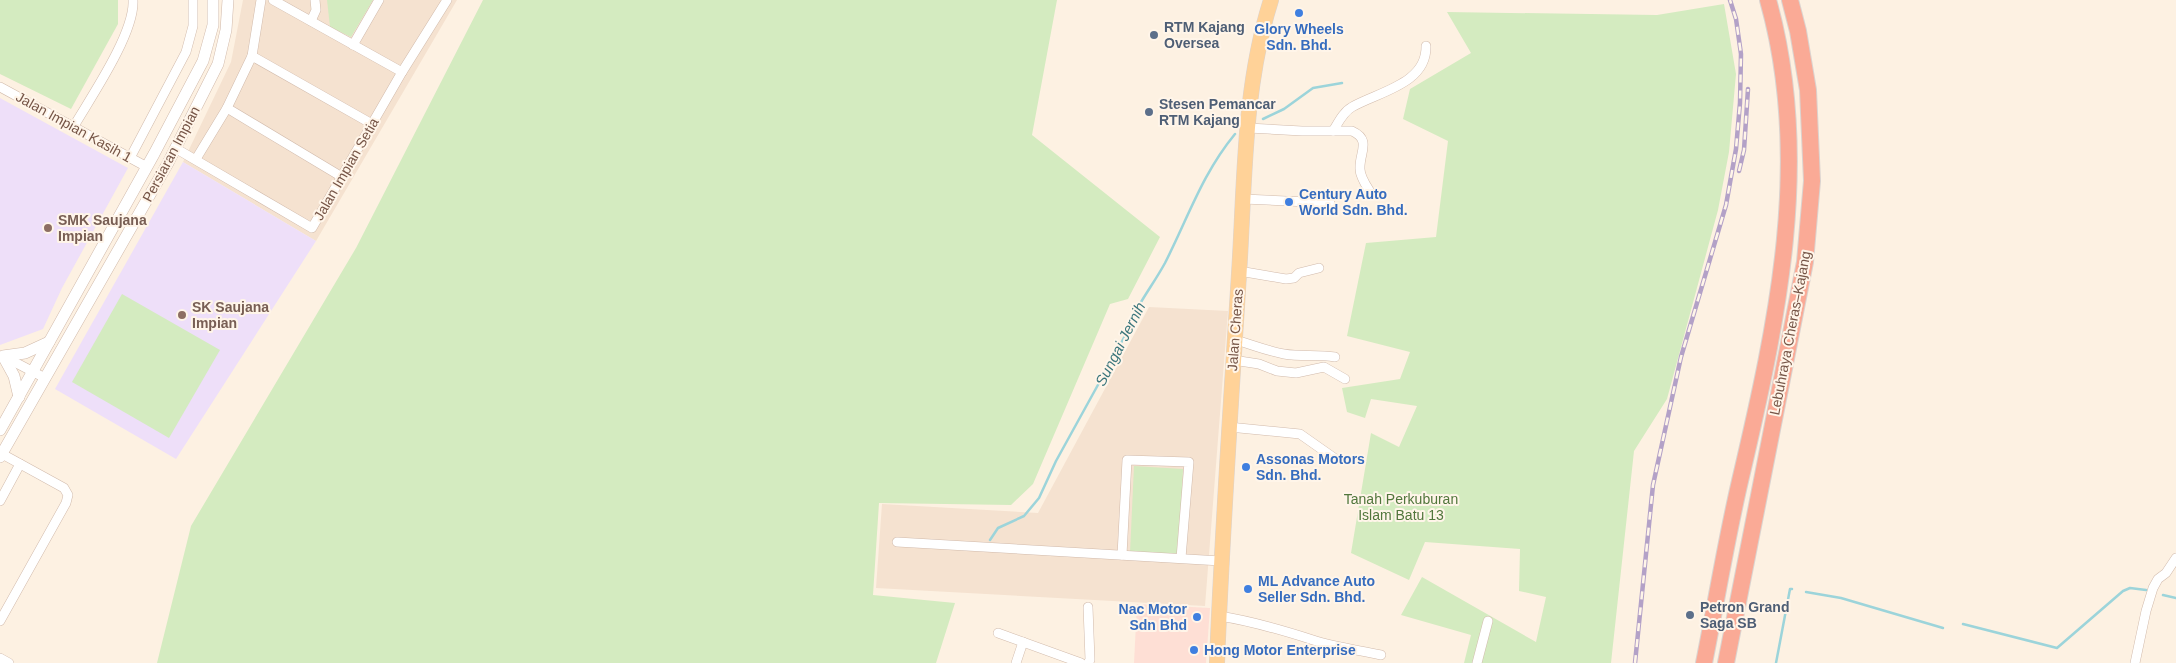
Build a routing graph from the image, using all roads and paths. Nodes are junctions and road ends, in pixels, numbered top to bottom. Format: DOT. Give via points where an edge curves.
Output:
graph roads {
  1 [pos="132,0"];
  2 [pos="193,0"];
  3 [pos="213,0"];
  4 [pos="228,0"];
  5 [pos="261,0"];
  6 [pos="273,0"];
  7 [pos="315,0"];
  8 [pos="379,0"];
  9 [pos="447,0"];
  10 [pos="1272,0"];
  11 [pos="1768,0"];
  12 [pos="1790,0"];
  13 [pos="311,21"];
  14 [pos="353,45"];
  15 [pos="1426,46"];
  16 [pos="252,56"];
  17 [pos="402,72"];
  18 [pos="190,86"];
  19 [pos="0,87"];
  20 [pos="203,93"];
  21 [pos="227,108"];
  22 [pos="372,124"];
  23 [pos="74,126"];
  24 [pos="1248,128"];
  25 [pos="1333,131"];
  26 [pos="176,148"];
  27 [pos="130,158"];
  28 [pos="196,159"];
  29 [pos="147,167"];
  30 [pos="342,177"];
  31 [pos="1372,195"];
  32 [pos="1243,199"];
  33 [pos="1330,204"];
  34 [pos="1319,268"];
  35 [pos="1239,271"];
  36 [pos="1235,340"];
  37 [pos="49,342"];
  38 [pos="2,355"];
  39 [pos="1335,357"];
  40 [pos="1233,360"];
  41 [pos="32,372"];
  42 [pos="45,378"];
  43 [pos="1345,379"];
  44 [pos="19,396"];
  45 [pos="1229,427"];
  46 [pos="0,430"];
  47 [pos="1,456"];
  48 [pos="1337,460"];
  49 [pos="20,464"];
  50 [pos="0,501"];
  51 [pos="897,542"];
  52 [pos="1122,555"];
  53 [pos="1181,558"];
  54 [pos="2176,558"];
  55 [pos="1221,561"];
  56 [pos="1088,607"];
  57 [pos="1219,616"];
  58 [pos="0,621"];
  59 [pos="1488,621"];
  60 [pos="998,633"];
  61 [pos="1023,642"];
  62 [pos="1381,655"];
  63 [pos="0,658"];
  64 [pos="9,663"];
  65 [pos="1016,663"];
  66 [pos="1081,663"];
  67 [pos="1088,663"];
  68 [pos="1218,663"];
  69 [pos="1478,663"];
  70 [pos="1704,663"];
  71 [pos="1726,663"];
  72 [pos="2135,663"];
  1 -- 23 [label="street" via="133,11 123,38"];
  2 -- 27 [label="street" via="193,26 186,52"];
  3 -- 18 [label="street, Persiaran Impian" via="213,25 204,61"];
  4 -- 20 [label="street, Persiaran Impian" via="226,30 218,64"];
  5 -- 16 [label="street"];
  6 -- 13 [label="street"];
  7 -- 13 [label="street" via="316,10"];
  8 -- 14 [label="street"];
  9 -- 17 [label="street, Jalan Impian Setia"];
  10 -- 24 [label="main road, Jalan Cheras" via="1257,53"];
  11 -- 70 [label="highway, Lebuhraya Cheras–Kajang" via="1778,36 1786,90 1790,179 1788,221 1775,316"];
  12 -- 71 [label="highway, Lebuhraya Cheras–Kajang" via="1808,90 1812,181 1806,262"];
  13 -- 14 [label="street"];
  14 -- 17 [label="street"];
  15 -- 25 [label="street" via="1426,55 1411,78 1350,108"];
  16 -- 21 [label="street"];
  16 -- 22 [label="street"];
  17 -- 22 [label="street, Jalan Impian Setia"];
  18 -- 20 [label="street"];
  18 -- 29 [label="street, Persiaran Impian"];
  19 -- 23 [label="street, Jalan Impian Kasih 1"];
  20 -- 26 [label="street, Persiaran Impian"];
  21 -- 28 [label="street"];
  21 -- 30 [label="street"];
  22 -- 30 [label="street, Jalan Impian Setia"];
  23 -- 27 [label="street, Jalan Impian Kasih 1"];
  24 -- 25 [label="street"];
  24 -- 32 [label="main road, Jalan Cheras"];
  25 -- 31 [label="street" via="1352,131 1362,138 1360,171"];
  26 -- 28 [label="street, Jalan Impian Setia"];
  26 -- 42 [label="street, Persiaran Impian"];
  27 -- 29 [label="street, Jalan Impian Kasih 1"];
  28 -- 30 [label="street, Jalan Impian Setia" via="312,228"];
  29 -- 37 [label="street, Persiaran Impian"];
  32 -- 33 [label="street"];
  32 -- 35 [label="main road, Jalan Cheras"];
  34 -- 35 [label="street" via="1286,279"];
  35 -- 36 [label="main road, Jalan Cheras"];
  36 -- 39 [label="street" via="1284,354"];
  36 -- 40 [label="main road, Jalan Cheras"];
  37 -- 38 [label="street" via="25,353"];
  37 -- 41 [label="street, Persiaran Impian"];
  38 -- 41 [label="street"];
  38 -- 44 [label="street" via="14,376"];
  40 -- 43 [label="street" via="1296,373 1324,367"];
  40 -- 45 [label="main road, Jalan Cheras"];
  41 -- 42 [label="street"];
  41 -- 44 [label="street, Persiaran Impian"];
  42 -- 47 [label="street, Persiaran Impian"];
  44 -- 46 [label="street, Persiaran Impian"];
  45 -- 48 [label="street" via="1300,434"];
  45 -- 55 [label="main road, Jalan Cheras"];
  47 -- 49 [label="street"];
  49 -- 50 [label="street"];
  49 -- 58 [label="street" via="64,488 68,495"];
  51 -- 52 [label="street"];
  52 -- 53 [label="street"];
  52 -- 53 [label="street" via="1127,460 1189,462"];
  53 -- 55 [label="street"];
  54 -- 72 [label="street" via="2154,588"];
  55 -- 57 [label="main road, Jalan Cheras"];
  56 -- 67 [label="street"];
  57 -- 62 [label="street"];
  57 -- 68 [label="main road, Jalan Cheras"];
  59 -- 69 [label="street"];
  60 -- 61 [label="street"];
  61 -- 65 [label="street"];
  61 -- 66 [label="street"];
  63 -- 64 [label="street"];
}
